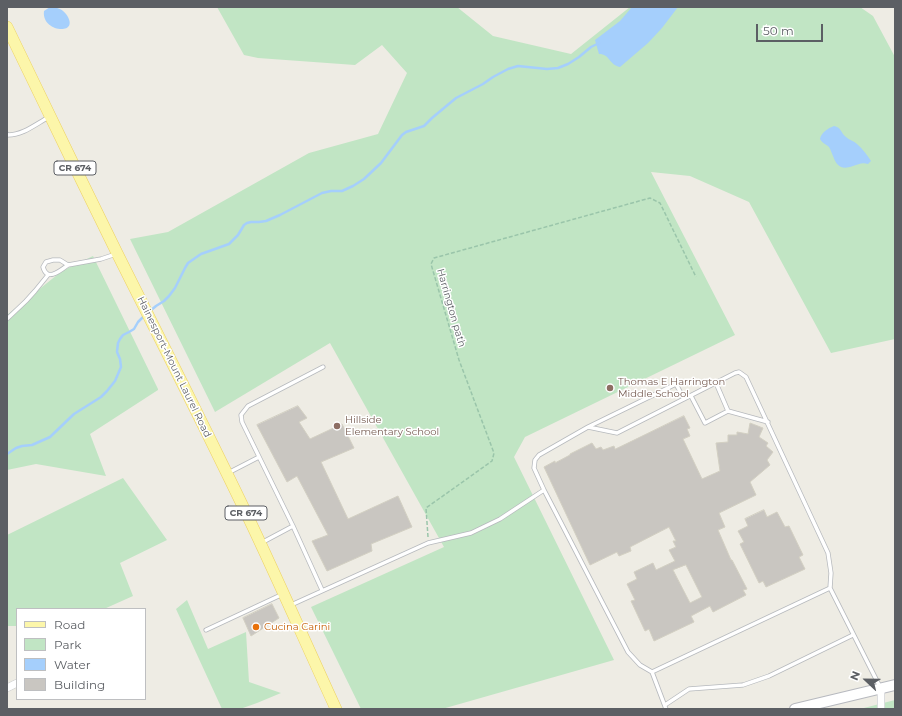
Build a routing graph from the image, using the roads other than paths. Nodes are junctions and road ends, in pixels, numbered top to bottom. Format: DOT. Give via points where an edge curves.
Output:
graph roads {
  1 [pos="7,27"];
  2 [pos="50,116"];
  3 [pos="7,134"];
  4 [pos="117,253"];
  5 [pos="68,265"];
  6 [pos="48,275"];
  7 [pos="7,319"];
  8 [pos="323,366"];
  9 [pos="716,383"];
  10 [pos="691,396"];
  11 [pos="684,399"];
  12 [pos="728,411"];
  13 [pos="768,422"];
  14 [pos="588,427"];
  15 [pos="259,457"];
  16 [pos="227,474"];
  17 [pos="544,490"];
  18 [pos="293,526"];
  19 [pos="260,544"];
  20 [pos="830,588"];
  21 [pos="322,590"];
  22 [pos="284,594"];
  23 [pos="289,605"];
  24 [pos="206,630"];
  25 [pos="853,635"];
  26 [pos="652,672"];
  27 [pos="16,684"];
  28 [pos="895,685"];
  29 [pos="7,688"];
  30 [pos="881,688"];
  31 [pos="665,707"];
  32 [pos="336,709"];
  33 [pos="795,709"];
  34 [pos="881,709"];
  1 -- 2 [label="main road, Hainesport-Mount Laurel Road / CR 674"];
  2 -- 3 [label="lane" via="25,131 15,135"];
  2 -- 4 [label="main road, Hainesport-Mount Laurel Road / CR 674"];
  4 -- 5 [label="lane" via="101,259"];
  4 -- 16 [label="main road, Hainesport-Mount Laurel Road / CR 674"];
  5 -- 6 [label="lane" via="61,271"];
  5 -- 6 [label="lane" via="60,260 46,262 43,267"];
  6 -- 7 [label="lane" via="26,302"];
  8 -- 15 [label="lane" via="248,406 241,415"];
  9 -- 10 [label="lane"];
  9 -- 12 [label="lane"];
  9 -- 13 [label="lane" via="739,372 746,376"];
  10 -- 11 [label="lane"];
  10 -- 12 [label="lane" via="705,423"];
  11 -- 14 [label="lane" via="616,433"];
  11 -- 14 [label="lane" via="676,384"];
  12 -- 13 [label="lane"];
  13 -- 20 [label="lane" via="828,553"];
  14 -- 17 [label="lane" via="539,455 535,460 534,468"];
  15 -- 16 [label="lane"];
  15 -- 18 [label="lane"];
  16 -- 19 [label="main road, Hainesport-Mount Laurel Road / CR 674"];
  17 -- 21 [label="lane" via="500,519 471,532 428,543"];
  17 -- 26 [label="lane" via="628,652 640,666"];
  18 -- 19 [label="lane"];
  18 -- 21 [label="lane"];
  19 -- 22 [label="main road, Hainesport-Mount Laurel Road / CR 674"];
  20 -- 25 [label="lane"];
  20 -- 26 [label="lane"];
  21 -- 23 [label="lane"];
  22 -- 23 [label="main road, Hainesport-Mount Laurel Road / CR 674"];
  22 -- 24 [label="lane"];
  23 -- 32 [label="main road, Hainesport-Mount Laurel Road / CR 674"];
  25 -- 30 [label="lane"];
  25 -- 31 [label="lane" via="769,676 743,685 689,689"];
  26 -- 31 [label="lane"];
  27 -- 29 [label="street"];
  28 -- 30 [label="main road"];
  30 -- 33 [label="main road"];
  30 -- 34 [label="street"];
}
